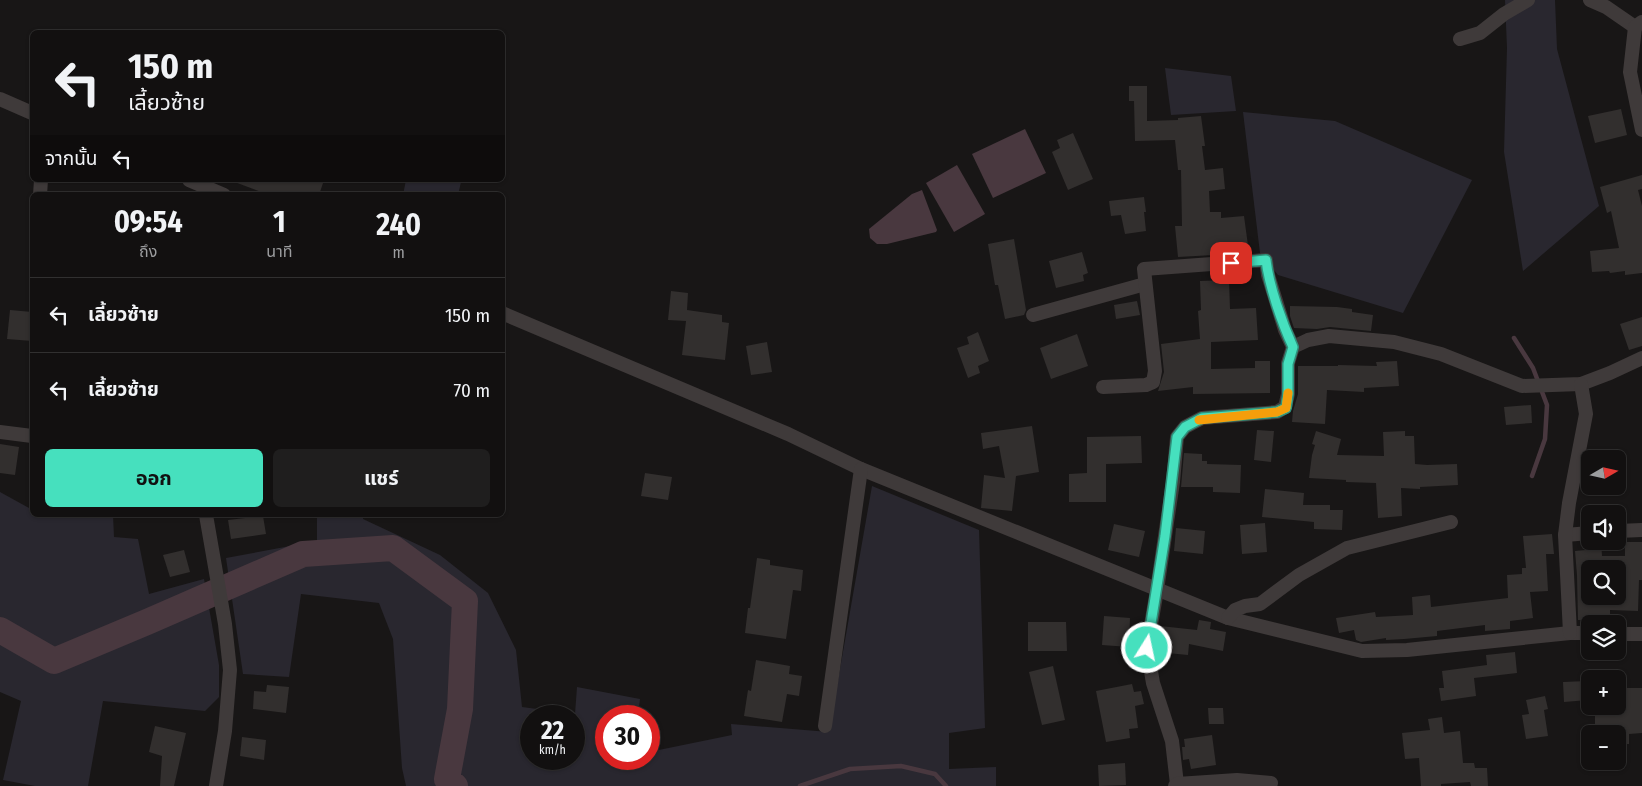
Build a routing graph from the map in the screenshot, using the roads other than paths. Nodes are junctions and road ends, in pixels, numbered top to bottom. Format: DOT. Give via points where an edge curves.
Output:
graph roads {
  1 [pos="1528,0"];
  2 [pos="1590,0"];
  3 [pos="1639,24"];
  4 [pos="1460,39"];
  5 [pos="0,99"];
  6 [pos="30,112"];
  7 [pos="1642,130"];
  8 [pos="194,182"];
  9 [pos="217,192"];
  10 [pos="1145,284"];
  11 [pos="505,314"];
  12 [pos="1033,315"];
  13 [pos="1293,347"];
  14 [pos="1642,358"];
  15 [pos="1575,384"];
  16 [pos="1104,387"];
  17 [pos="0,432"];
  18 [pos="30,436"];
  19 [pos="861,469"];
  20 [pos="206,517"];
  21 [pos="1451,522"];
  22 [pos="1642,530"];
  23 [pos="1626,531"];
  24 [pos="1581,534"];
  25 [pos="1565,535"];
  26 [pos="1157,590"];
  27 [pos="1228,618"];
  28 [pos="1570,633"];
  29 [pos="1581,633"];
  30 [pos="1626,634"];
  31 [pos="1642,634"];
  32 [pos="825,726"];
  33 [pos="1270,783"];
  34 [pos="1176,785"];
  35 [pos="216,786"];
  1 -- 4 [label="street" via="1480,33"];
  2 -- 3 [label="street"];
  3 -- 7 [label="street" via="1630,72"];
  5 -- 6 [label="street"];
  8 -- 9 [label="street"];
  10 -- 12 [label="street"];
  10 -- 13 [label="street" via="1144,269 1266,260 1285,330"];
  10 -- 16 [label="street" via="1154,382"];
  11 -- 19 [label="street" via="788,434"];
  13 -- 15 [label="street" via="1329,336 1394,342 1441,354 1522,386"];
  13 -- 26 [label="street" via="1288,364 1286,408 1277,412 1202,418 1185,427 1177,437"];
  14 -- 15 [label="street"];
  15 -- 25 [label="street" via="1586,414"];
  17 -- 18 [label="street"];
  19 -- 26 [label="street"];
  19 -- 32 [label="street"];
  20 -- 35 [label="street" via="230,670"];
  21 -- 27 [label="street" via="1347,548 1299,575 1260,604 1244,606"];
  22 -- 23 [label="street"];
  24 -- 25 [label="street"];
  25 -- 28 [label="street"];
  26 -- 27 [label="street"];
  26 -- 34 [label="street" via="1147,648 1153,683 1172,742"];
  27 -- 28 [label="street" via="1362,652"];
  28 -- 29 [label="street"];
  30 -- 31 [label="street"];
  33 -- 34 [label="street" via="1237,780"];
}
